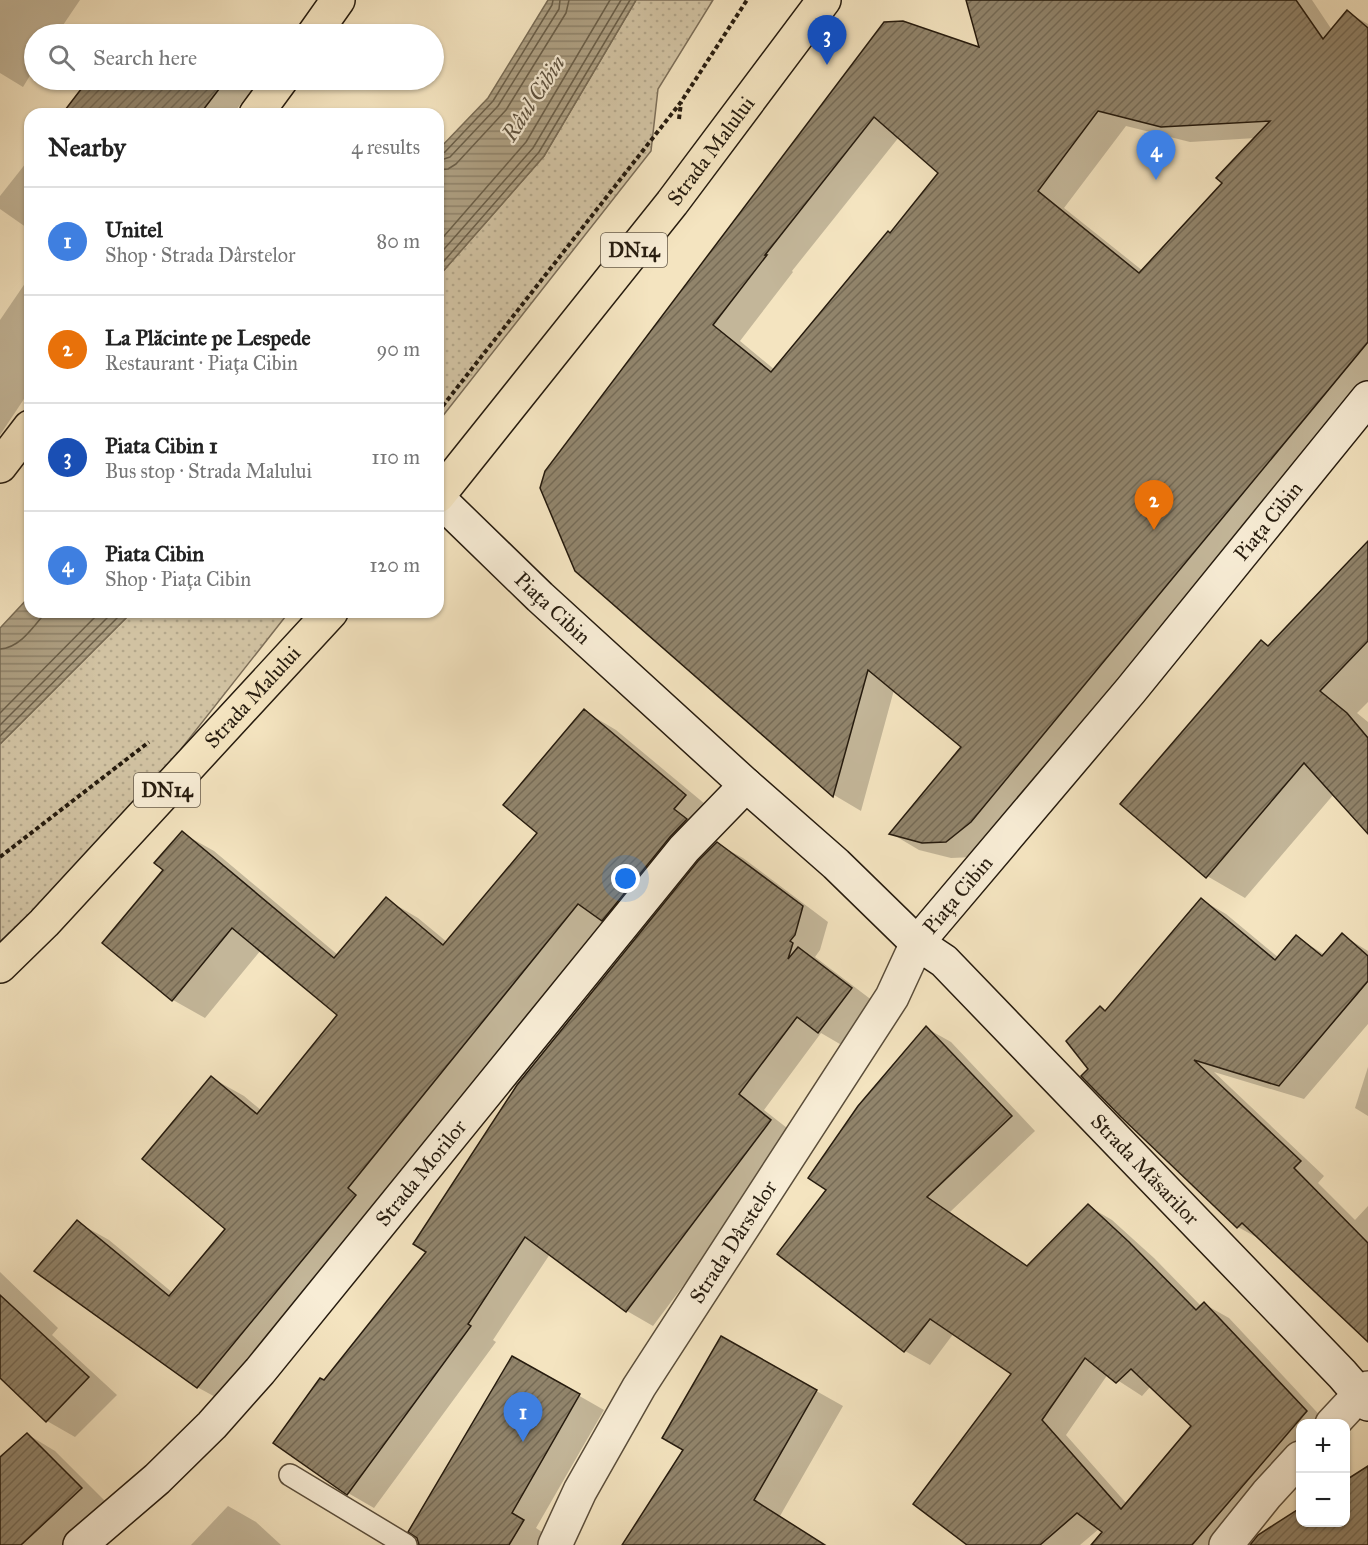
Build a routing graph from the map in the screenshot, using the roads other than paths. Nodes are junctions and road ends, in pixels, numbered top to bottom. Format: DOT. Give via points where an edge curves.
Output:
graph roads {
  1 [pos="338,0"];
  2 [pos="824,0"];
  3 [pos="321,24"];
  4 [pos="274,90"];
  5 [pos="260,108"];
  6 [pos="1368,398"];
  7 [pos="24,435"];
  8 [pos="0,466"];
  9 [pos="444,489"];
  10 [pos="444,503"];
  11 [pos="325,618"];
  12 [pos="746,785"];
  13 [pos="917,943"];
  14 [pos="0,966"];
  15 [pos="1365,1395"];
  16 [pos="1338,1419"];
  17 [pos="1296,1462"];
  18 [pos="290,1475"];
  19 [pos="80,1545"];
  20 [pos="406,1545"];
  21 [pos="555,1545"];
  22 [pos="1226,1545"];
  1 -- 3 [label="main road"];
  2 -- 9 [label="main road, Strada Malului / DN14" via="672,203"];
  4 -- 5 [label="main road"];
  6 -- 13 [label="street, Piața Cibin" via="1131,690"];
  7 -- 8 [label="main road"];
  10 -- 12 [label="street, Piața Cibin" via="540,597"];
  11 -- 14 [label="main road, Strada Malului / DN14"];
  12 -- 13 [label="street, Piața Cibin" via="836,864"];
  12 -- 19 [label="street, Strada Morilor" via="684,849 213,1425"];
  13 -- 15 [label="street, Strada Măsarilor" via="945,961"];
  13 -- 21 [label="street, Strada Dârstelor" via="891,997 639,1387 580,1491"];
  15 -- 16 [label="street"];
  17 -- 22 [label="street"];
  18 -- 20 [label="lane"];
}
